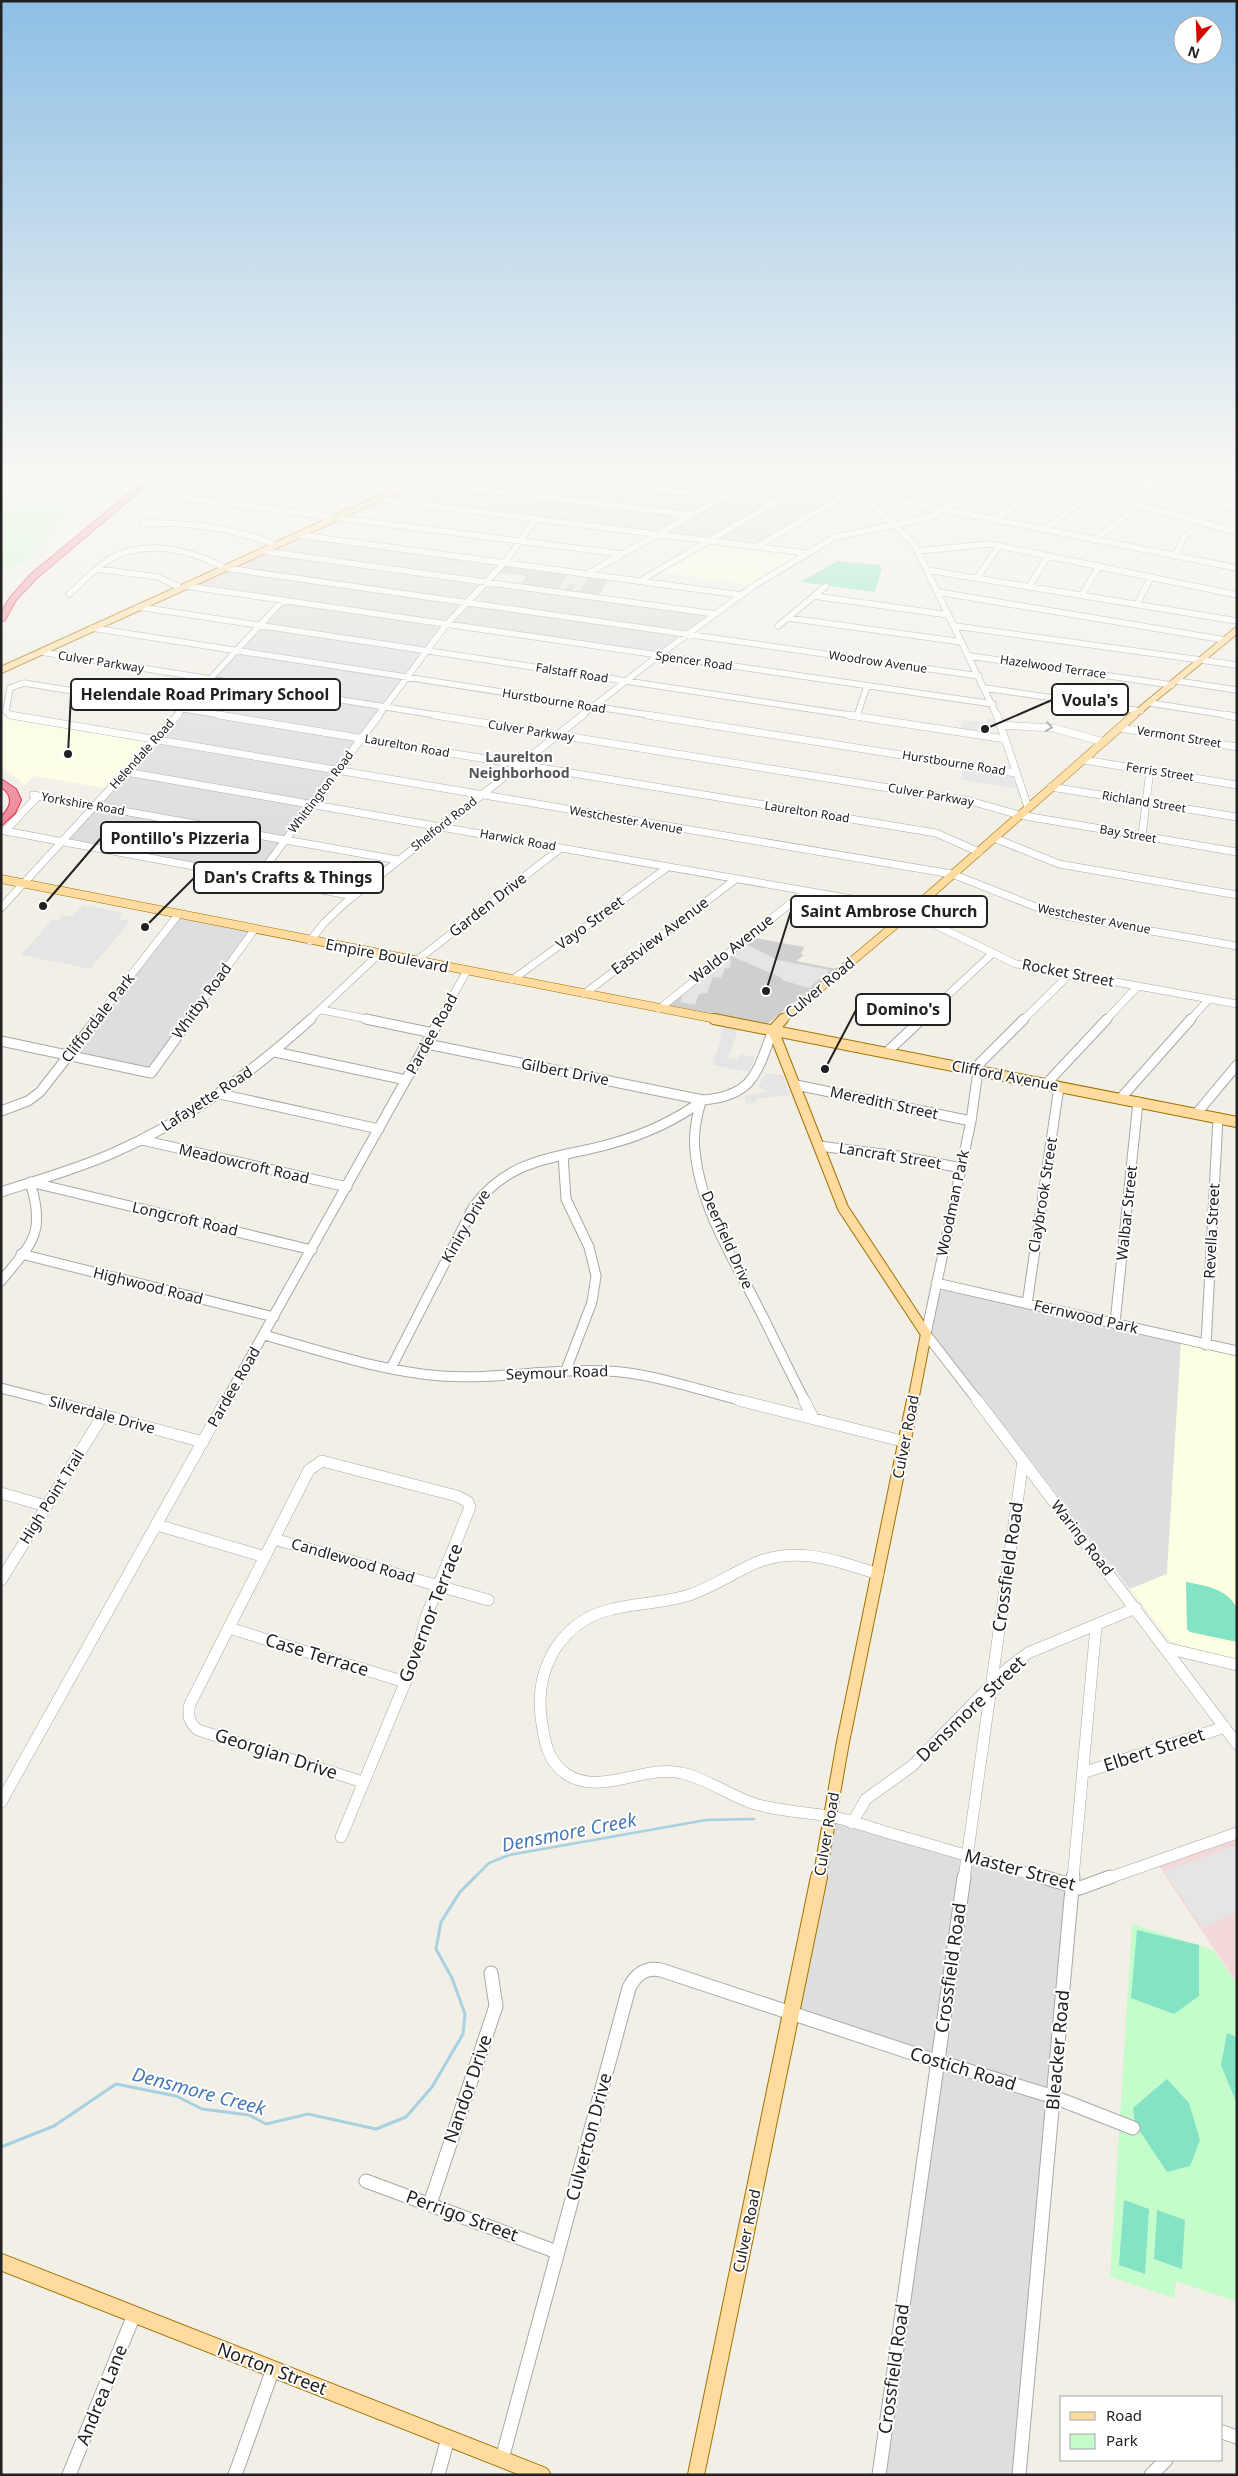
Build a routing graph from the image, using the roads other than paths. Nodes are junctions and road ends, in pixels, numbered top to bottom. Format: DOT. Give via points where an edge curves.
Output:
graph roads {
  1 [pos="13,589"];
  2 [pos="23,589"];
  3 [pos="75,589"];
  4 [pos="180,589"];
  5 [pos="196,589"];
  6 [pos="367,589"];
  7 [pos="480,589"];
  8 [pos="533,589"];
  9 [pos="694,589"];
  10 [pos="751,589"];
  11 [pos="823,589"];
  12 [pos="936,589"];
  13 [pos="1044,589"];
  14 [pos="1086,589"];
  15 [pos="1145,589"];
  16 [pos="1206,589"];
  17 [pos="938,592"];
  18 [pos="69,594"];
  19 [pos="741,595"];
  20 [pos="1082,595"];
  21 [pos="1237,595"];
  22 [pos="814,596"];
  23 [pos="283,600"];
  24 [pos="1,602"];
  25 [pos="467,603"];
  26 [pos="1137,604"];
  27 [pos="138,607"];
  28 [pos="715,614"];
  29 [pos="949,615"];
  30 [pos="788,618"];
  31 [pos="1,620"];
  32 [pos="1237,621"];
  33 [pos="446,625"];
  34 [pos="259,626"];
  35 [pos="778,626"];
  36 [pos="954,626"];
  37 [pos="92,628"];
  38 [pos="1236,632"];
  39 [pos="687,634"];
  40 [pos="1225,640"];
  41 [pos="962,642"];
  42 [pos="236,651"];
  43 [pos="426,651"];
  44 [pos="41,652"];
  45 [pos="658,656"];
  46 [pos="970,656"];
  47 [pos="1201,660"];
  48 [pos="1237,665"];
  49 [pos="1,670"];
  50 [pos="979,676"];
  51 [pos="406,678"];
  52 [pos="210,679"];
  53 [pos="626,682"];
  54 [pos="1174,683"];
  55 [pos="868,686"];
  56 [pos="986,688"];
  57 [pos="1237,690"];
  58 [pos="993,704"];
  59 [pos="1150,704"];
  60 [pos="384,707"];
  61 [pos="593,707"];
  62 [pos="183,709"];
  63 [pos="1141,711"];
  64 [pos="10,715"];
  65 [pos="858,717"];
  66 [pos="1237,717"];
  67 [pos="1000,725"];
  68 [pos="1120,728"];
  69 [pos="558,735"];
  70 [pos="360,738"];
  71 [pos="1005,739"];
  72 [pos="154,740"];
  73 [pos="1104,742"];
  74 [pos="1237,746"];
  75 [pos="1084,760"];
  76 [pos="519,765"];
  77 [pos="337,770"];
  78 [pos="1150,770"];
  79 [pos="126,772"];
  80 [pos="1016,772"];
  81 [pos="1,782"];
  82 [pos="1237,784"];
  83 [pos="1051,787"];
  84 [pos="481,795"];
  85 [pos="1146,802"];
  86 [pos="312,804"];
  87 [pos="95,806"];
  88 [pos="1028,807"];
  89 [pos="1019,815"];
  90 [pos="1237,817"];
  91 [pos="1,823"];
  92 [pos="441,827"];
  93 [pos="1142,836"];
  94 [pos="994,838"];
  95 [pos="285,840"];
  96 [pos="62,842"];
  97 [pos="561,848"];
  98 [pos="979,852"];
  99 [pos="1237,852"];
  100 [pos="398,860"];
  101 [pos="668,867"];
  102 [pos="952,874"];
  103 [pos="257,878"];
  104 [pos="736,878"];
  105 [pos="1,880"];
  106 [pos="24,884"];
  107 [pos="806,891"];
  108 [pos="1237,895"];
  109 [pos="354,896"];
  110 [pos="1,908"];
  111 [pos="909,912"];
  112 [pos="178,915"];
  113 [pos="254,930"];
  114 [pos="310,941"];
  115 [pos="1237,946"];
  116 [pos="993,953"];
  117 [pos="379,954"];
  118 [pos="416,961"];
  119 [pos="467,971"];
  120 [pos="1070,974"];
  121 [pos="512,980"];
  122 [pos="1138,986"];
  123 [pos="584,994"];
  124 [pos="1209,999"];
  125 [pos="1237,1004"];
  126 [pos="659,1008"];
  127 [pos="322,1010"];
  128 [pos="773,1030"];
  129 [pos="434,1033"];
  130 [pos="1,1041"];
  131 [pos="428,1044"];
  132 [pos="275,1052"];
  133 [pos="886,1053"];
  134 [pos="68,1055"];
  135 [pos="1237,1065"];
  136 [pos="977,1071"];
  137 [pos="406,1080"];
  138 [pos="1046,1084"];
  139 [pos="796,1085"];
  140 [pos="1059,1087"];
  141 [pos="220,1094"];
  142 [pos="1120,1099"];
  143 [pos="703,1100"];
  144 [pos="1138,1102"];
  145 [pos="4,1109"];
  146 [pos="1196,1114"];
  147 [pos="1218,1118"];
  148 [pos="971,1121"];
  149 [pos="1237,1122"];
  150 [pos="379,1129"];
  151 [pos="142,1140"];
  152 [pos="819,1146"];
  153 [pos="563,1155"];
  154 [pos="961,1168"];
  155 [pos="60,1172"];
  156 [pos="30,1182"];
  157 [pos="346,1187"];
  158 [pos="58,1189"];
  159 [pos="1,1192"];
  160 [pos="312,1250"];
  161 [pos="21,1254"];
  162 [pos="1,1281"];
  163 [pos="936,1283"];
  164 [pos="1027,1304"];
  165 [pos="274,1317"];
  166 [pos="1115,1324"];
  167 [pos="926,1334"];
  168 [pos="264,1336"];
  169 [pos="1206,1345"];
  170 [pos="1237,1351"];
  171 [pos="391,1368"];
  172 [pos="566,1370"];
  173 [pos="1,1388"];
  174 [pos="102,1415"];
  175 [pos="813,1418"];
  176 [pos="203,1442"];
  177 [pos="906,1442"];
  178 [pos="1023,1461"];
  179 [pos="1,1494"];
  180 [pos="46,1506"];
  181 [pos="157,1525"];
  182 [pos="274,1539"];
  183 [pos="265,1556"];
  184 [pos="878,1574"];
  185 [pos="1,1580"];
  186 [pos="439,1586"];
  187 [pos="488,1600"];
  188 [pos="1136,1608"];
  189 [pos="1096,1626"];
  190 [pos="229,1628"];
  191 [pos="1166,1648"];
  192 [pos="1237,1665"];
  193 [pos="405,1682"];
  194 [pos="991,1685"];
  195 [pos="191,1723"];
  196 [pos="1225,1727"];
  197 [pos="1237,1744"];
  198 [pos="1082,1773"];
  199 [pos="363,1782"];
  200 [pos="1,1802"];
  201 [pos="829,1816"];
  202 [pos="852,1823"];
  203 [pos="1237,1833"];
  204 [pos="341,1837"];
  205 [pos="966,1856"];
  206 [pos="1072,1886"];
  207 [pos="490,1973"];
  208 [pos="792,2013"];
  209 [pos="938,2062"];
  210 [pos="1054,2097"];
  211 [pos="1133,2128"];
  212 [pos="366,2181"];
  213 [pos="430,2204"];
  214 [pos="557,2252"];
  215 [pos="1,2262"];
  216 [pos="134,2315"];
  217 [pos="273,2369"];
  218 [pos="1223,2432"];
  219 [pos="1237,2437"];
  220 [pos="448,2438"];
  221 [pos="502,2459"];
  222 [pos="1165,2461"];
  223 [pos="69,2475"];
  224 [pos="235,2475"];
  225 [pos="438,2475"];
  226 [pos="542,2475"];
  227 [pos="696,2475"];
  228 [pos="879,2475"];
  229 [pos="1019,2475"];
  230 [pos="1151,2475"];
  1 -- 24 [label="highway"];
  2 -- 31 [label="highway"];
  3 -- 18 [label="street, Woodrow Avenue"];
  4 -- 27 [label="main road"];
  5 -- 23 [label="street, Spencer Road"];
  6 -- 25 [label="street, Woodrow Avenue"];
  7 -- 25 [label="street, Whittington Road"];
  8 -- 28 [label="street"];
  9 -- 19 [label="street"];
  10 -- 19 [label="street, Shelford Road"];
  11 -- 22 [label="street"];
  12 -- 17 [label="street"];
  13 -- 20 [label="street"];
  14 -- 20 [label="street"];
  15 -- 26 [label="street"];
  16 -- 21 [label="street"];
  17 -- 29 [label="street"];
  17 -- 40 [label="street"];
  19 -- 28 [label="street, Shelford Road"];
  20 -- 26 [label="street"];
  22 -- 29 [label="street"];
  22 -- 30 [label="street"];
  23 -- 33 [label="street, Spencer Road"];
  23 -- 34 [label="street, Helendale Road"];
  25 -- 33 [label="street, Whittington Road"];
  25 -- 39 [label="street, Woodrow Avenue"];
  26 -- 32 [label="street"];
  27 -- 34 [label="street, Falstaff Road"];
  27 -- 37 [label="main road"];
  28 -- 39 [label="street, Shelford Road"];
  29 -- 36 [label="street"];
  30 -- 35 [label="street"];
  30 -- 41 [label="street"];
  33 -- 43 [label="street, Whittington Road"];
  33 -- 45 [label="street, Spencer Road"];
  34 -- 42 [label="street, Helendale Road"];
  34 -- 43 [label="street, Falstaff Road"];
  36 -- 41 [label="street"];
  36 -- 47 [label="street"];
  37 -- 42 [label="street, Hurstbourne Road"];
  37 -- 44 [label="main road"];
  38 -- 40 [label="main road, Culver Road"];
  39 -- 45 [label="street, Shelford Road"];
  39 -- 50 [label="street, Woodrow Avenue"];
  40 -- 47 [label="main road, Culver Road"];
  41 -- 46 [label="street"];
  42 -- 51 [label="street, Hurstbourne Road"];
  42 -- 52 [label="street, Helendale Road"];
  43 -- 51 [label="street, Whittington Road"];
  43 -- 53 [label="street, Falstaff Road"];
  44 -- 49 [label="main road"];
  44 -- 52 [label="street, Culver Parkway"];
  45 -- 53 [label="street, Shelford Road"];
  45 -- 55 [label="street, Spencer Road"];
  46 -- 50 [label="street"];
  46 -- 54 [label="street, Hazelwood Terrace"];
  47 -- 48 [label="street"];
  47 -- 54 [label="main road, Culver Road"];
  50 -- 56 [label="street"];
  51 -- 60 [label="street, Whittington Road"];
  51 -- 61 [label="street, Hurstbourne Road"];
  52 -- 60 [label="street, Culver Parkway"];
  52 -- 62 [label="street, Helendale Road"];
  53 -- 61 [label="street, Shelford Road"];
  53 -- 65 [label="street, Falstaff Road"];
  54 -- 57 [label="street, Hazelwood Terrace"];
  54 -- 59 [label="main road, Culver Road"];
  55 -- 58 [label="street, Spencer Road"];
  55 -- 65 [label="street"];
  56 -- 58 [label="street"];
  56 -- 63 [label="street"];
  58 -- 67 [label="street"];
  59 -- 63 [label="main road, Culver Road"];
  59 -- 66 [label="street"];
  60 -- 69 [label="street, Culver Parkway"];
  60 -- 70 [label="street, Whittington Road"];
  61 -- 69 [label="street, Shelford Road"];
  61 -- 80 [label="street, Hurstbourne Road"];
  62 -- 64 [label="street, Laurelton Road" via="24,683 10,688 6,711"];
  62 -- 70 [label="street, Laurelton Road"];
  62 -- 72 [label="street, Helendale Road"];
  63 -- 68 [label="main road, Culver Road"];
  64 -- 72 [label="street, Westchester Avenue"];
  65 -- 71 [label="street, Falstaff Road"];
  67 -- 71 [label="street"];
  67 -- 73 [label="street, one-way" via="1032,725 1075,731"];
  68 -- 73 [label="main road, Culver Road"];
  68 -- 74 [label="street, Vermont Street"];
  69 -- 76 [label="street, Shelford Road"];
  69 -- 89 [label="street, Culver Parkway" via="970,801"];
  70 -- 76 [label="street, Laurelton Road"];
  70 -- 77 [label="street, Whittington Road"];
  71 -- 80 [label="street"];
  72 -- 77 [label="street, Westchester Avenue"];
  72 -- 79 [label="street, Helendale Road"];
  73 -- 75 [label="main road, Culver Road"];
  75 -- 78 [label="street, Ferris Street"];
  75 -- 83 [label="main road, Culver Road"];
  76 -- 84 [label="street, Shelford Road"];
  76 -- 98 [label="street, Laurelton Road" via="936,833"];
  77 -- 84 [label="street, Westchester Avenue"];
  77 -- 86 [label="street, Whittington Road"];
  78 -- 82 [label="street, Ferris Street"];
  78 -- 85 [label="street"];
  79 -- 86 [label="street, Harwick Road"];
  79 -- 87 [label="street, Helendale Road"];
  80 -- 88 [label="street"];
  81 -- 91 [label="highway" via="12,791 16,800 12,811"];
  83 -- 85 [label="street, Richland Street"];
  83 -- 88 [label="main road, Culver Road"];
  84 -- 92 [label="street, Shelford Road"];
  84 -- 102 [label="street, Westchester Avenue"];
  85 -- 90 [label="street, Richland Street"];
  85 -- 93 [label="street"];
  86 -- 92 [label="street, Harwick Road"];
  86 -- 95 [label="street, Whittington Road"];
  87 -- 95 [label="street, Yorkshire Road"];
  87 -- 96 [label="street, Helendale Road"];
  87 -- 96 [label="street, Yorkshire Road" via="36,796 4,831"];
  88 -- 89 [label="main road, Culver Road"];
  89 -- 93 [label="street, Bay Street"];
  89 -- 94 [label="main road, Culver Road"];
  92 -- 97 [label="street, Harwick Road"];
  92 -- 100 [label="street, Shelford Road"];
  93 -- 99 [label="street, Bay Street"];
  94 -- 98 [label="main road, Culver Road"];
  94 -- 108 [label="street" via="1059,864"];
  95 -- 100 [label="street, Yorkshire Road"];
  95 -- 103 [label="street, Whittington Road"];
  96 -- 103 [label="street"];
  96 -- 106 [label="street, Helendale Road"];
  97 -- 101 [label="street, Harwick Road"];
  97 -- 118 [label="street, Garden Drive"];
  98 -- 102 [label="main road, Culver Road"];
  100 -- 109 [label="street, Shelford Road"];
  101 -- 104 [label="street, Harwick Road"];
  101 -- 121 [label="street, Vayo Street"];
  102 -- 111 [label="main road, Culver Road"];
  102 -- 115 [label="street, Westchester Avenue" via="1054,914"];
  103 -- 109 [label="street"];
  104 -- 107 [label="street, Harwick Road"];
  104 -- 123 [label="street, Eastview Avenue"];
  105 -- 106 [label="main road, Empire Boulevard"];
  106 -- 110 [label="street, Helendale Road"];
  106 -- 112 [label="main road, Empire Boulevard"];
  107 -- 111 [label="street, Harwick Road" via="898,907"];
  107 -- 126 [label="street, Waldo Avenue"];
  109 -- 114 [label="street, Shelford Road" via="331,915"];
  111 -- 116 [label="street, Rocket Street"];
  111 -- 128 [label="main road, Culver Road"];
  112 -- 113 [label="main road, Empire Boulevard"];
  112 -- 134 [label="street, Cliffordale Park"];
  113 -- 114 [label="main road, Empire Boulevard"];
  113 -- 134 [label="street, Whitby Road" via="151,1073"];
  114 -- 117 [label="main road, Empire Boulevard"];
  116 -- 120 [label="street, Rocket Street" via="1019,965"];
  116 -- 133 [label="street"];
  117 -- 118 [label="main road, Empire Boulevard"];
  117 -- 127 [label="street, Lafayette Road"];
  118 -- 119 [label="main road, Empire Boulevard"];
  119 -- 121 [label="main road, Empire Boulevard"];
  119 -- 129 [label="street, Pardee Road"];
  120 -- 122 [label="street, Rocket Street"];
  120 -- 136 [label="street" via="982,1061"];
  121 -- 123 [label="main road, Empire Boulevard"];
  122 -- 124 [label="street, Rocket Street"];
  122 -- 138 [label="street"];
  123 -- 126 [label="main road, Empire Boulevard"];
  124 -- 125 [label="street, Rocket Street"];
  124 -- 142 [label="street"];
  126 -- 128 [label="main road, Empire Boulevard"];
  127 -- 129 [label="street"];
  127 -- 132 [label="street, Lafayette Road"];
  128 -- 133 [label="main road, Clifford Avenue"];
  128 -- 139 [label="main road, Culver Road"];
  128 -- 143 [label="street" via="748,1086 728,1097"];
  129 -- 131 [label="street, Pardee Road"];
  130 -- 134 [label="street"];
  131 -- 137 [label="street, Pardee Road"];
  131 -- 143 [label="street, Gilbert Drive"];
  132 -- 137 [label="street"];
  132 -- 141 [label="street, Lafayette Road"];
  133 -- 136 [label="main road, Clifford Avenue"];
  134 -- 145 [label="street, Cliffordale Park" via="37,1095"];
  135 -- 146 [label="street"];
  136 -- 138 [label="main road, Clifford Avenue"];
  136 -- 148 [label="street, Woodman Park" via="978,1084"];
  137 -- 150 [label="street, Pardee Road"];
  138 -- 140 [label="main road, Clifford Avenue"];
  139 -- 148 [label="street, Meredith Street"];
  139 -- 152 [label="main road, Culver Road"];
  140 -- 142 [label="main road, Clifford Avenue"];
  140 -- 164 [label="street, Claybrook Street"];
  141 -- 150 [label="street"];
  141 -- 151 [label="street, Lafayette Road"];
  142 -- 144 [label="main road, Clifford Avenue"];
  143 -- 153 [label="street, Kiniry Drive" via="690,1111 639,1133 610,1144"];
  143 -- 175 [label="street, Deerfield Drive" via="696,1115 695,1146 704,1192 719,1231"];
  144 -- 146 [label="main road, Clifford Avenue"];
  144 -- 166 [label="street, Walbar Street"];
  146 -- 147 [label="main road, Clifford Avenue"];
  147 -- 149 [label="main road, Clifford Avenue"];
  147 -- 169 [label="street, Revella Street"];
  148 -- 154 [label="street, Woodman Park"];
  150 -- 157 [label="street, Pardee Road"];
  151 -- 155 [label="street, Lafayette Road"];
  151 -- 157 [label="street, Meadowcroft Road"];
  152 -- 154 [label="street, Lancraft Street"];
  152 -- 167 [label="main road, Culver Road" via="843,1208"];
  153 -- 171 [label="street, Kiniry Drive" via="515,1168 486,1188"];
  153 -- 172 [label="street" via="566,1199 589,1247 596,1276 592,1302"];
  154 -- 163 [label="street, Woodman Park"];
  155 -- 156 [label="street, Lafayette Road"];
  155 -- 158 [label="street"];
  156 -- 158 [label="street, Longcroft Road"];
  156 -- 159 [label="street, Lafayette Road"];
  156 -- 161 [label="street" via="38,1222"];
  157 -- 160 [label="street, Pardee Road"];
  158 -- 160 [label="street, Longcroft Road"];
  160 -- 165 [label="street, Pardee Road"];
  161 -- 162 [label="street"];
  161 -- 165 [label="street, Highwood Road"];
  163 -- 164 [label="street, Fernwood Park"];
  163 -- 167 [label="street, Woodman Park"];
  164 -- 166 [label="street, Fernwood Park"];
  165 -- 168 [label="street, Pardee Road"];
  166 -- 169 [label="street, Fernwood Park"];
  167 -- 177 [label="main road, Culver Road"];
  167 -- 178 [label="street, Waring Road"];
  168 -- 171 [label="street, Seymour Road"];
  168 -- 176 [label="street, Pardee Road"];
  169 -- 170 [label="street, Fernwood Park"];
  171 -- 172 [label="street, Seymour Road" via="458,1377"];
  172 -- 175 [label="street, Seymour Road" via="632,1374"];
  173 -- 174 [label="street, Silverdale Drive"];
  174 -- 176 [label="street, Silverdale Drive"];
  174 -- 180 [label="street, High Point Trail"];
  175 -- 177 [label="street, Seymour Road"];
  176 -- 181 [label="street, Pardee Road"];
  177 -- 184 [label="main road, Culver Road"];
  178 -- 188 [label="street, Waring Road"];
  178 -- 194 [label="street, Crossfield Road"];
  179 -- 180 [label="street"];
  180 -- 185 [label="street, High Point Trail"];
  181 -- 183 [label="street"];
  181 -- 200 [label="street, Pardee Road"];
  182 -- 183 [label="street, Governor Terrace"];
  182 -- 186 [label="street, Candlewood Road"];
  182 -- 186 [label="street, Governor Terrace" via="317,1462 457,1496 468,1502 469,1514"];
  183 -- 190 [label="street, Governor Terrace"];
  184 -- 201 [label="main road, Culver Road"];
  184 -- 201 [label="street, Master Street" via="806,1554 791,1553 761,1560 718,1584 685,1596 594,1614 557,1644 545,1663 539,1693 542,1736 551,1759 562,1772 592,1782 670,1771 684,1773 754,1803 797,1813"];
  186 -- 187 [label="street, Candlewood Road"];
  186 -- 193 [label="street, Governor Terrace"];
  188 -- 189 [label="street, Densmore Street"];
  188 -- 191 [label="street, Waring Road"];
  189 -- 194 [label="street, Densmore Street" via="1028,1653"];
  189 -- 198 [label="street, Bleacker Road"];
  190 -- 193 [label="street, Case Terrace"];
  190 -- 195 [label="street, Governor Terrace" via="190,1704 188,1714"];
  191 -- 192 [label="street"];
  191 -- 196 [label="street, Waring Road"];
  193 -- 199 [label="street, Governor Terrace"];
  194 -- 202 [label="street, Densmore Street" via="912,1766 866,1799"];
  194 -- 205 [label="street, Crossfield Road"];
  195 -- 199 [label="street, Georgian Drive" via="198,1730"];
  196 -- 197 [label="street, Waring Road"];
  196 -- 198 [label="street, Elbert Street"];
  198 -- 206 [label="street, Bleacker Road"];
  199 -- 204 [label="street, Governor Terrace"];
  201 -- 202 [label="street, Master Street"];
  201 -- 208 [label="main road, Culver Road"];
  202 -- 205 [label="street, Master Street"];
  203 -- 206 [label="street, Master Street" via="1080,1888"];
  205 -- 206 [label="street, Master Street"];
  205 -- 209 [label="street, Crossfield Road"];
  206 -- 210 [label="street, Bleacker Road"];
  207 -- 213 [label="street, Nandor Drive" via="496,2006"];
  208 -- 209 [label="street, Costich Road"];
  208 -- 214 [label="street, Culverton Drive" via="661,1970 648,1968 635,1976 629,1988"];
  208 -- 227 [label="main road, Culver Road"];
  209 -- 210 [label="street, Costich Road"];
  209 -- 228 [label="street, Crossfield Road"];
  210 -- 211 [label="street, Costich Road"];
  210 -- 229 [label="street, Bleacker Road"];
  212 -- 213 [label="street, Perrigo Street"];
  213 -- 214 [label="street, Perrigo Street"];
  214 -- 221 [label="street, Culverton Drive"];
  215 -- 216 [label="main road, Norton Street"];
  216 -- 217 [label="main road, Norton Street"];
  216 -- 223 [label="street, Andrea Lane"];
  217 -- 220 [label="main road, Norton Street"];
  217 -- 224 [label="street"];
  218 -- 219 [label="street"];
  220 -- 221 [label="main road, Norton Street"];
  220 -- 225 [label="street"];
  221 -- 226 [label="main road, Norton Street"];
  222 -- 230 [label="street"];
}
